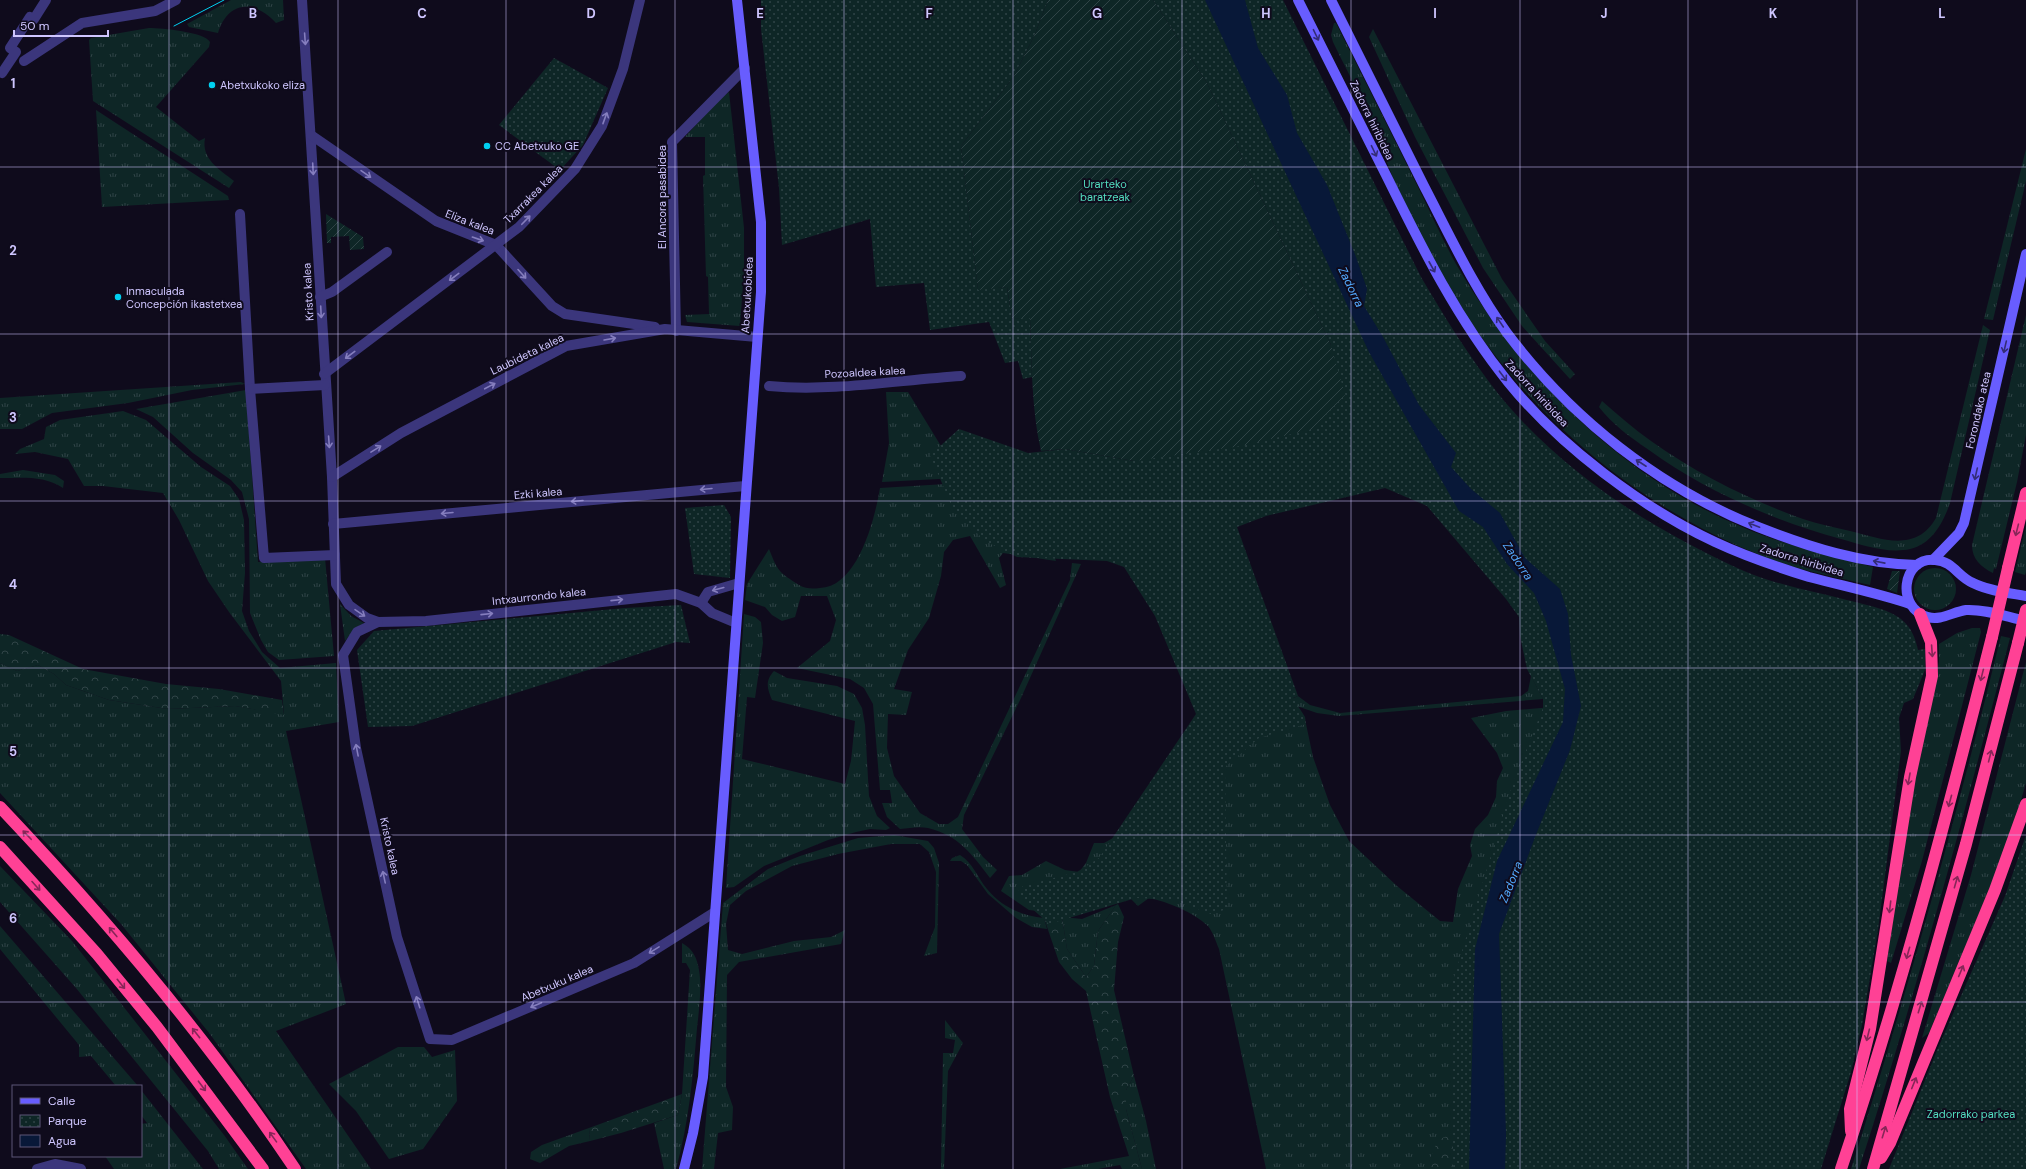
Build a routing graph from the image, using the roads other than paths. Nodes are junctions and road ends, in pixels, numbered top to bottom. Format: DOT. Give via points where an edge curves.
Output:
graph roads {
  1 [pos="46,0"];
  2 [pos="176,0"];
  3 [pos="302,0"];
  4 [pos="640,0"];
  5 [pos="1298,0"];
  6 [pos="1331,0"];
  7 [pos="739,3"];
  8 [pos="24,61"];
  9 [pos="745,68"];
  10 [pos="0,72"];
  11 [pos="311,136"];
  12 [pos="240,214"];
  13 [pos="496,245"];
  14 [pos="388,252"];
  15 [pos="2026,254"];
  16 [pos="320,297"];
  17 [pos="665,329"];
  18 [pos="676,331"];
  19 [pos="756,337"];
  20 [pos="324,374"];
  21 [pos="961,376"];
  22 [pos="325,385"];
  23 [pos="769,386"];
  24 [pos="250,389"];
  25 [pos="332,477"];
  26 [pos="745,486"];
  27 [pos="2026,493"];
  28 [pos="333,524"];
  29 [pos="335,555"];
  30 [pos="1933,560"];
  31 [pos="1917,565"];
  32 [pos="336,584"];
  33 [pos="739,584"];
  34 [pos="2026,596"];
  35 [pos="702,603"];
  36 [pos="1910,604"];
  37 [pos="2026,610"];
  38 [pos="1920,614"];
  39 [pos="2026,621"];
  40 [pos="378,622"];
  41 [pos="736,623"];
  42 [pos="344,654"];
  43 [pos="2026,804"];
  44 [pos="0,807"];
  45 [pos="0,847"];
  46 [pos="715,912"];
  47 [pos="430,1039"];
  48 [pos="1851,1140"];
  49 [pos="37,1169"];
  50 [pos="81,1169"];
  51 [pos="263,1169"];
  52 [pos="295,1169"];
  53 [pos="684,1169"];
  54 [pos="1841,1169"];
  55 [pos="1874,1169"];
  1 -- 10 [label="street" via="34,19 30,17 10,48 16,52 2,73"];
  2 -- 8 [label="street" via="155,11 82,23"];
  3 -- 11 [label="street, Kristo kalea, one-way"];
  13 -- 4 [label="street, Txarrakea kalea, one-way" via="519,227 575,169 602,126 623,69"];
  5 -- 36 [label="main road, Zadorra hiribidea, one-way" via="1411,227 1455,307 1509,384 1538,414 1581,454 1627,490 1670,518 1715,542 1804,575 1874,592"];
  31 -- 6 [label="main road, Zadorra hiribidea, one-way" via="1885,564 1834,552 1740,520 1686,493 1632,457 1570,404 1539,373 1484,298 1459,254"];
  7 -- 9 [label="main road, Abetxukobidea"];
  9 -- 18 [label="street, El Ancora pasabidea" via="672,142"];
  9 -- 19 [label="main road, Abetxukobidea" via="761,222 762,265"];
  11 -- 13 [label="street, Eliza kalea, one-way" via="436,221"];
  11 -- 16 [label="street, Kristo kalea, one-way"];
  12 -- 24 [label="street"];
  13 -- 17 [label="street, Eliza kalea, one-way" via="552,306 566,314"];
  13 -- 20 [label="street, Txarrakea kalea, one-way"];
  14 -- 16 [label="street" via="332,292"];
  15 -- 30 [label="main road, Forondako atea, one-way" via="1964,523 1959,533"];
  16 -- 20 [label="street, Kristo kalea, one-way"];
  17 -- 18 [label="street, Laubideta kalea"];
  25 -- 17 [label="street, Laubideta kalea, one-way" via="401,433 566,346"];
  18 -- 19 [label="street, Laubideta kalea"];
  19 -- 26 [label="main road, Abetxukobidea"];
  20 -- 22 [label="street, Kristo kalea"];
  21 -- 23 [label="street, Pozoaldea kalea" via="882,384"];
  22 -- 24 [label="street"];
  22 -- 25 [label="street, Kristo kalea, one-way"];
  24 -- 29 [label="street" via="264,558"];
  25 -- 28 [label="street, Kristo kalea"];
  26 -- 28 [label="street, Ezki kalea, one-way"];
  26 -- 33 [label="main road, Abetxukobidea"];
  27 -- 48 [label="highway, one-way, bridge" via="1962,756 1914,932"];
  28 -- 29 [label="street, Kristo kalea"];
  29 -- 32 [label="street, Kristo kalea"];
  30 -- 31 [label="main road, Zadorra hiribidea"];
  30 -- 34 [label="main road" via="1949,563 1971,583"];
  31 -- 36 [label="main road" via="1906,584 1906,596"];
  32 -- 40 [label="street, Intxaurrondo kalea, one-way" via="349,605 367,618"];
  33 -- 35 [label="street, one-way" via="708,592"];
  33 -- 41 [label="main road, Abetxukobidea"];
  40 -- 35 [label="street, Intxaurrondo kalea, one-way" via="426,620 676,594"];
  35 -- 41 [label="street, Intxaurrondo kalea" via="712,613"];
  36 -- 38 [label="main road"];
  55 -- 37 [label="highway, one-way, bridge" via="1964,852"];
  38 -- 39 [label="main road" via="1935,618 1954,612 1978,610"];
  38 -- 48 [label="highway, one-way" via="1931,642 1932,676 1906,799 1870,1029 1850,1109"];
  40 -- 42 [label="street, Intxaurrondo kalea" via="357,632"];
  41 -- 46 [label="main road, Abetxukobidea"];
  47 -- 42 [label="street, Kristo kalea, one-way" via="397,937 356,748"];
  55 -- 43 [label="highway, one-way" via="1890,1143 1995,890"];
  52 -- 44 [label="highway, one-way" via="230,1077 173,1004 110,928"];
  45 -- 51 [label="highway, one-way" via="97,954 147,1015"];
  46 -- 47 [label="street, Abetxuku kalea, one-way" via="634,963 452,1040"];
  46 -- 53 [label="main road, Abetxukobidea" via="703,1077"];
  48 -- 54 [label="highway"];
  49 -- 50 [label="street" via="55,1164"];
}
